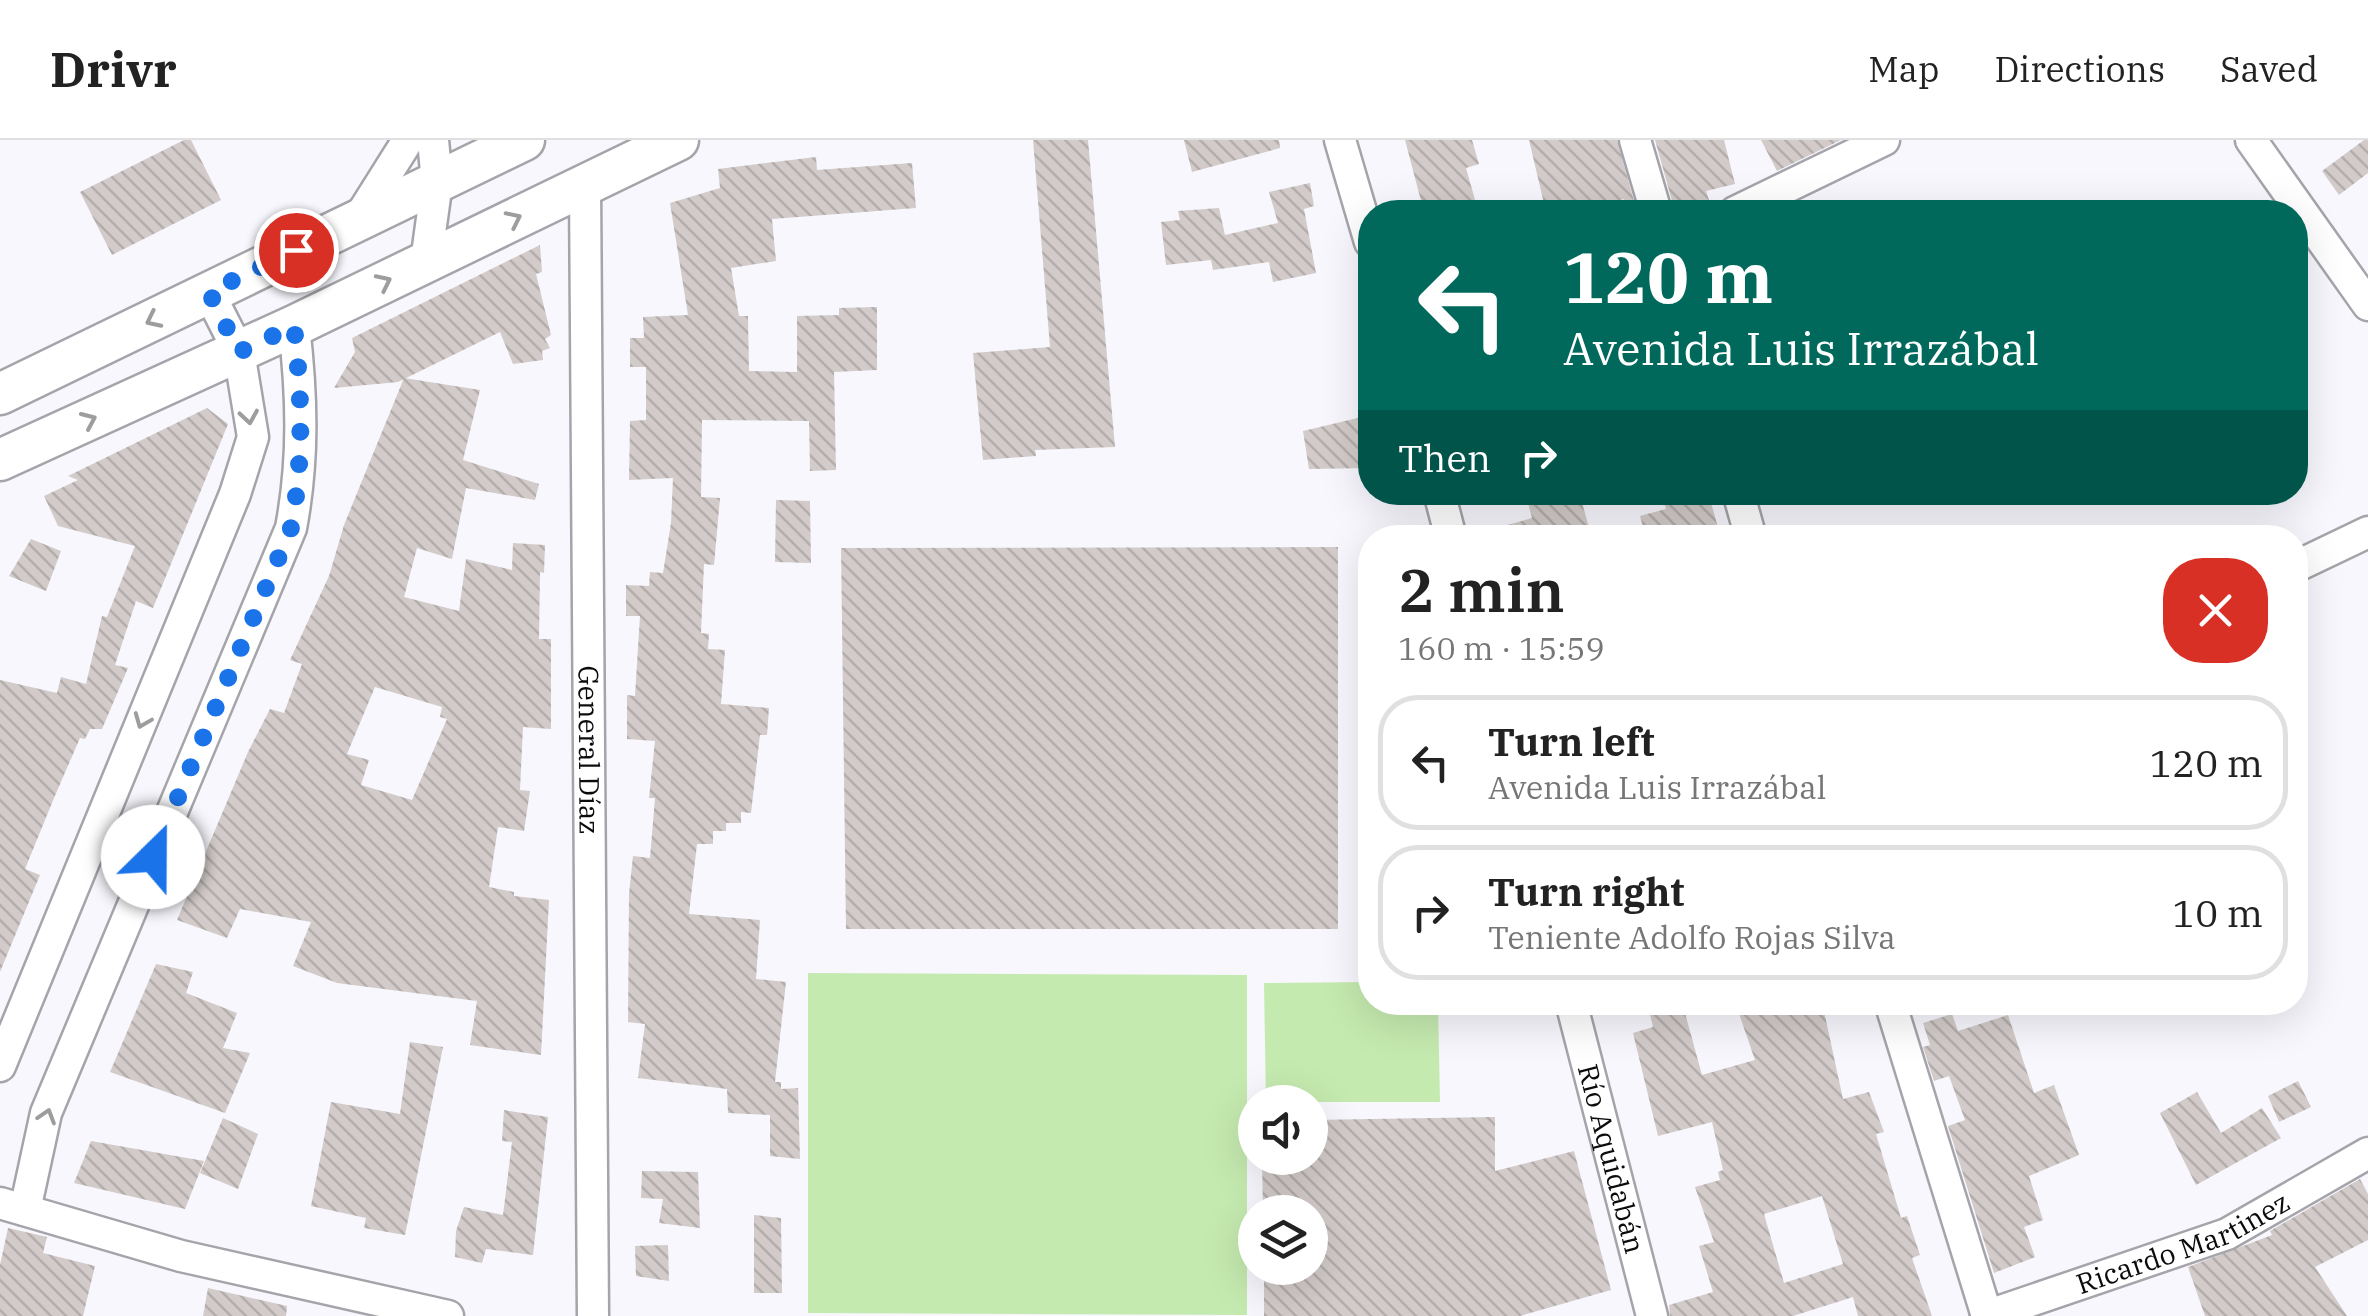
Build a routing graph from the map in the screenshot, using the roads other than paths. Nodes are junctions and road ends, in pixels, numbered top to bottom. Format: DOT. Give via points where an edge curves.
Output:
graph roads {
  1 [pos="408,140"];
  2 [pos="433,140"];
  3 [pos="524,140"];
  4 [pos="678,140"];
  5 [pos="1340,140"];
  6 [pos="1635,140"];
  7 [pos="1884,140"];
  8 [pos="2251,140"];
  9 [pos="438,182"];
  10 [pos="585,185"];
  11 [pos="1652,200"];
  12 [pos="1760,200"];
  13 [pos="2294,200"];
  14 [pos="1358,201"];
  15 [pos="2308,220"];
  16 [pos="356,221"];
  17 [pos="426,262"];
  18 [pos="209,292"];
  19 [pos="2368,305"];
  20 [pos="294,326"];
  21 [pos="239,352"];
  22 [pos="0,394"];
  23 [pos="0,460"];
  24 [pos="2368,532"];
  25 [pos="2308,561"];
  26 [pos="1575,1015"];
  27 [pos="1894,1015"];
  28 [pos="0,1066"];
  29 [pos="2368,1153"];
  30 [pos="12,1207"];
  31 [pos="448,1316"];
  32 [pos="593,1316"];
  33 [pos="1652,1316"];
  34 [pos="1986,1316"];
  1 -- 16 [label="street"];
  2 -- 9 [label="street"];
  3 -- 9 [label="main road"];
  4 -- 10 [label="main road"];
  5 -- 14 [label="street"];
  6 -- 11 [label="street"];
  7 -- 12 [label="street"];
  8 -- 13 [label="street"];
  9 -- 16 [label="main road"];
  9 -- 17 [label="street"];
  17 -- 10 [label="main road, one-way"];
  10 -- 32 [label="street, General Díaz"];
  15 -- 19 [label="street"];
  16 -- 18 [label="main road"];
  20 -- 17 [label="main road, one-way"];
  18 -- 21 [label="street"];
  18 -- 22 [label="main road, one-way"];
  20 -- 21 [label="main road"];
  30 -- 20 [label="street, one-way" via="291,528 303,411"];
  23 -- 21 [label="main road, one-way"];
  21 -- 28 [label="street, one-way" via="253,437 235,494"];
  24 -- 25 [label="street"];
  26 -- 33 [label="street, Río Aquidabán"];
  27 -- 34 [label="street"];
  29 -- 34 [label="street, Ricardo Martinez" via="2228,1234"];
  30 -- 31 [label="street" via="181,1256"];
}
